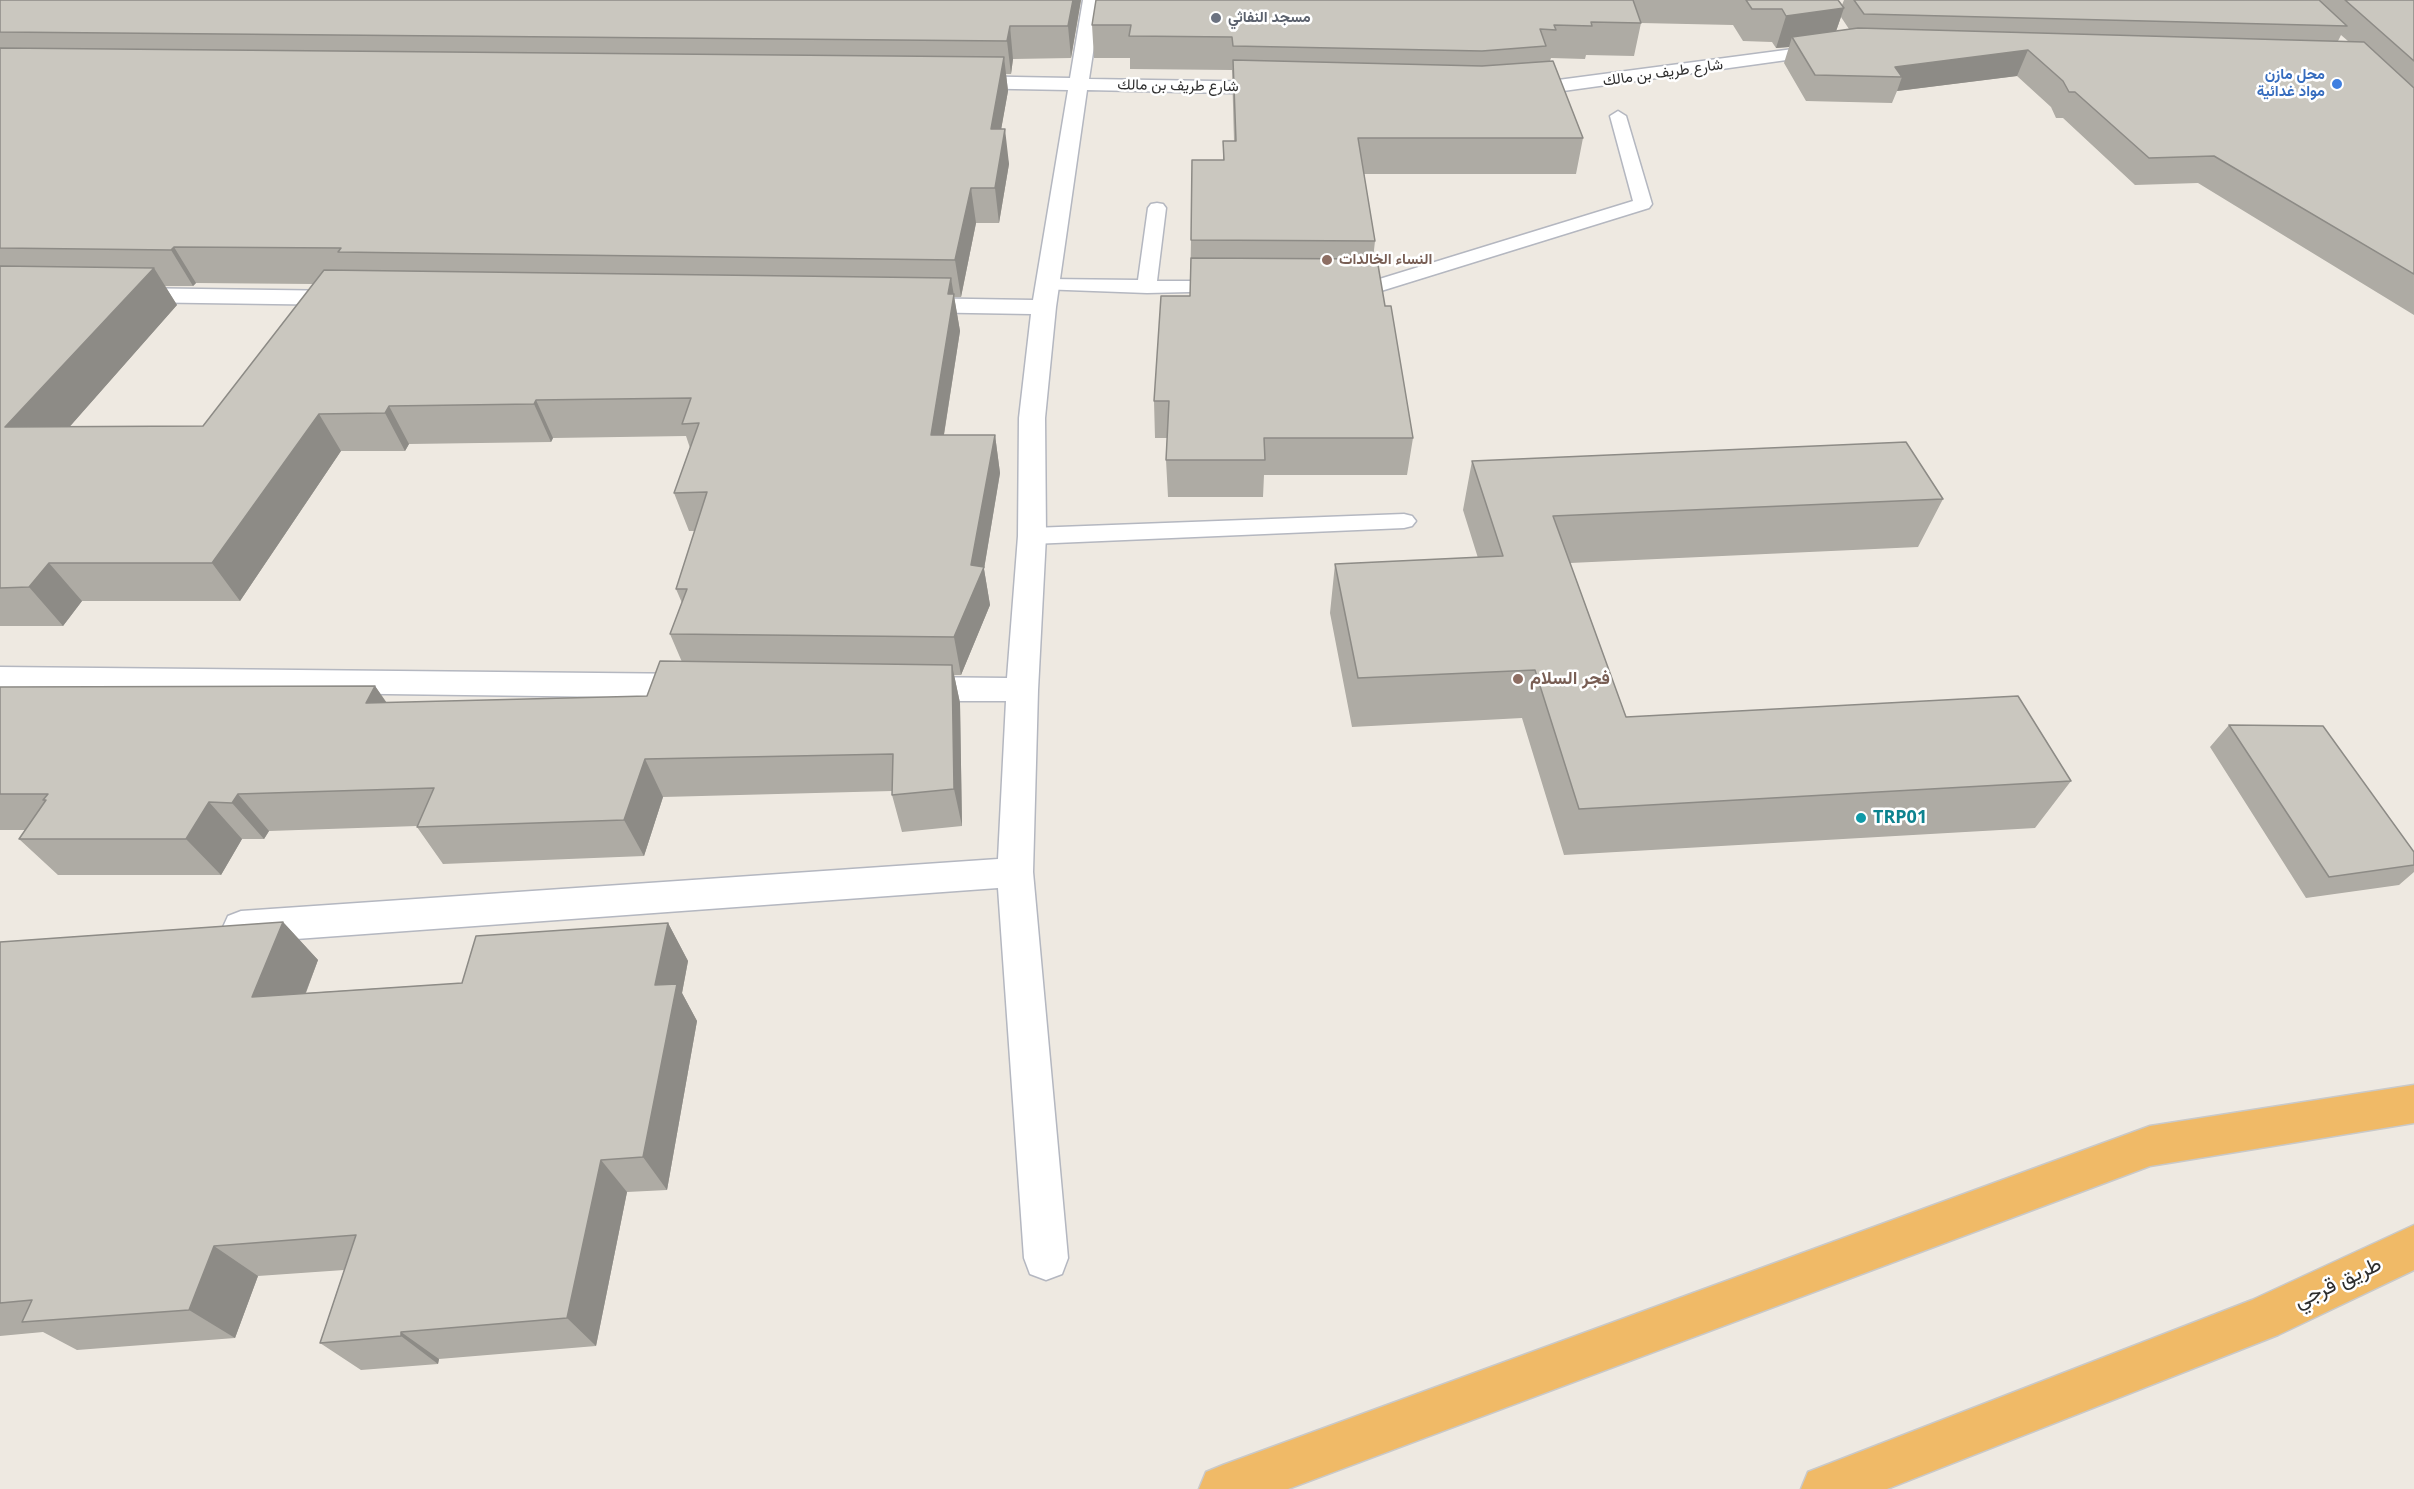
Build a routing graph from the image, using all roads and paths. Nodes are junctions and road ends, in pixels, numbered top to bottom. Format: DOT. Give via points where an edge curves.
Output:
graph roads {
  1 [pos="1092,0"];
  2 [pos="1846,42"];
  3 [pos="947,82"];
  4 [pos="1079,83"];
  5 [pos="1290,88"];
  6 [pos="1497,92"];
  7 [pos="1618,116"];
  8 [pos="1157,208"];
  9 [pos="1147,287"];
  10 [pos="1242,287"];
  11 [pos="1326,287"];
  12 [pos="107,295"];
  13 [pos="1046,296"];
  14 [pos="368,298"];
  15 [pos="890,305"];
  16 [pos="1404,521"];
  17 [pos="1032,536"];
  18 [pos="0,678"];
  19 [pos="723,687"];
  20 [pos="890,689"];
  21 [pos="1022,690"];
  22 [pos="1015,872"];
  23 [pos="203,930"];
  24 [pos="2414,1104"];
  25 [pos="2414,1247"];
  26 [pos="1046,1258"];
  27 [pos="1223,1489"];
  28 [pos="1825,1489"];
  1 -- 4 [label="street"];
  2 -- 6 [label="street, شارع طريف بن مالك" via="1584,84"];
  3 -- 4 [label="street, شارع طريف بن مالك"];
  4 -- 5 [label="street, شارع طريف بن مالك"];
  4 -- 13 [label="street"];
  7 -- 11 [label="lane" via="1643,204 1374,287"];
  8 -- 9 [label="lane"];
  9 -- 10 [label="lane"];
  9 -- 13 [label="lane"];
  12 -- 14 [label="street"];
  13 -- 15 [label="street"];
  13 -- 17 [label="street" via="1032,418"];
  16 -- 17 [label="lane"];
  17 -- 21 [label="street"];
  18 -- 19 [label="street"];
  20 -- 21 [label="street"];
  21 -- 22 [label="street"];
  22 -- 23 [label="street"];
  22 -- 26 [label="street"];
  24 -- 27 [label="highway" via="2150,1146"];
  25 -- 28 [label="highway, طريق قرجي" via="2262,1319"];
}
